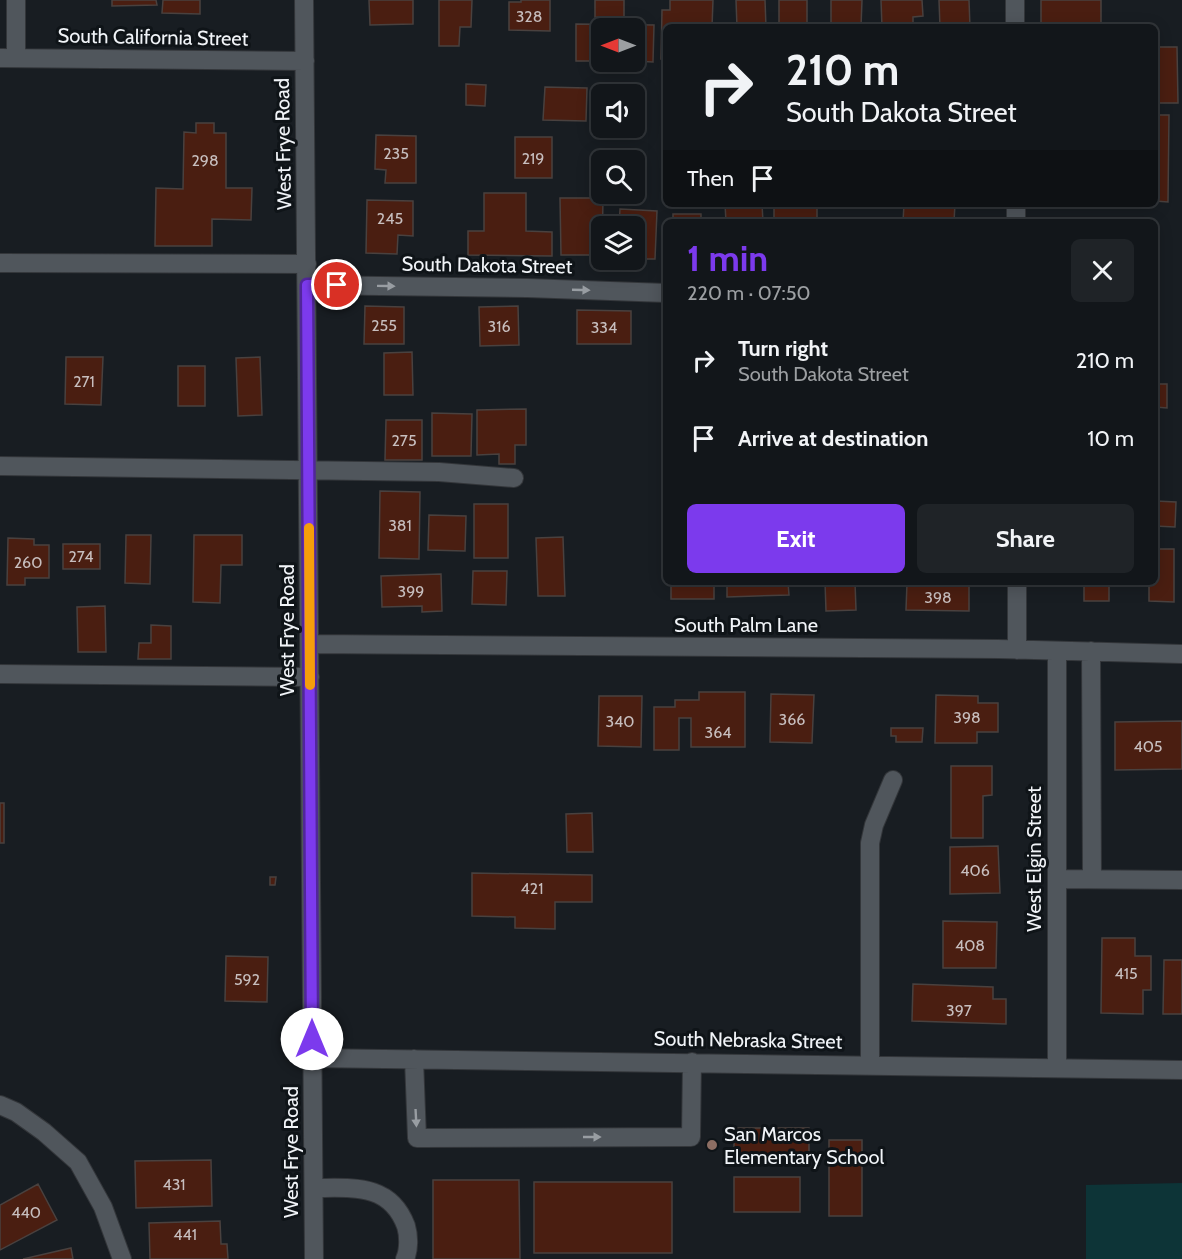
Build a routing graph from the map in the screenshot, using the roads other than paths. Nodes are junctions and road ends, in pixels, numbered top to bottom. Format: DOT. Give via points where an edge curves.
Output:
graph roads {
  1 [pos="16,0"];
  2 [pos="304,0"];
  3 [pos="1015,0"];
  4 [pos="1015,24"];
  5 [pos="8,58"];
  6 [pos="305,61"];
  7 [pos="0,263"];
  8 [pos="307,264"];
  9 [pos="307,285"];
  10 [pos="663,293"];
  11 [pos="0,466"];
  12 [pos="308,470"];
  13 [pos="514,478"];
  14 [pos="1017,585"];
  15 [pos="310,644"];
  16 [pos="1017,650"];
  17 [pos="1057,651"];
  18 [pos="1091,651"];
  19 [pos="1182,654"];
  20 [pos="0,674"];
  21 [pos="310,677"];
  22 [pos="893,780"];
  23 [pos="1057,879"];
  24 [pos="1092,879"];
  25 [pos="1182,880"];
  26 [pos="312,1058"];
  27 [pos="414,1059"];
  28 [pos="692,1062"];
  29 [pos="870,1064"];
  30 [pos="1057,1067"];
  31 [pos="1182,1070"];
  32 [pos="0,1105"];
  33 [pos="314,1188"];
  34 [pos="122,1259"];
  35 [pos="314,1259"];
  36 [pos="405,1259"];
  1 -- 5 [label="street"];
  2 -- 6 [label="street, West Frye Road"];
  3 -- 4 [label="street"];
  5 -- 6 [label="street, South California Street"];
  6 -- 8 [label="street, West Frye Road"];
  7 -- 8 [label="street"];
  8 -- 9 [label="street, West Frye Road"];
  9 -- 10 [label="street, South Dakota Street, one-way"];
  9 -- 12 [label="street, West Frye Road"];
  11 -- 12 [label="street"];
  12 -- 13 [label="street" via="439,472"];
  12 -- 15 [label="street, West Frye Road"];
  14 -- 16 [label="street"];
  15 -- 16 [label="street, South Palm Lane"];
  15 -- 21 [label="street, West Frye Road"];
  16 -- 17 [label="street, South Palm Lane"];
  17 -- 18 [label="street, South Palm Lane"];
  17 -- 23 [label="street, West Elgin Street"];
  18 -- 19 [label="street, South Palm Lane"];
  18 -- 24 [label="street"];
  20 -- 21 [label="street"];
  21 -- 26 [label="street, West Frye Road"];
  22 -- 29 [label="street" via="870,843"];
  23 -- 24 [label="street"];
  23 -- 30 [label="street, West Elgin Street"];
  24 -- 25 [label="street"];
  26 -- 27 [label="street, South Nebraska Street"];
  26 -- 33 [label="street, West Frye Road"];
  27 -- 28 [label="street, South Nebraska Street"];
  27 -- 28 [label="street, one-way" via="417,1138 691,1137"];
  28 -- 29 [label="street, South Nebraska Street"];
  29 -- 30 [label="street, South Nebraska Street"];
  30 -- 31 [label="street, South Nebraska Street"];
  32 -- 34 [label="street" via="44,1132 78,1162 103,1207"];
  33 -- 35 [label="street, West Frye Road"];
  33 -- 36 [label="street" via="371,1190 389,1200 402,1214 408,1233"];
}
